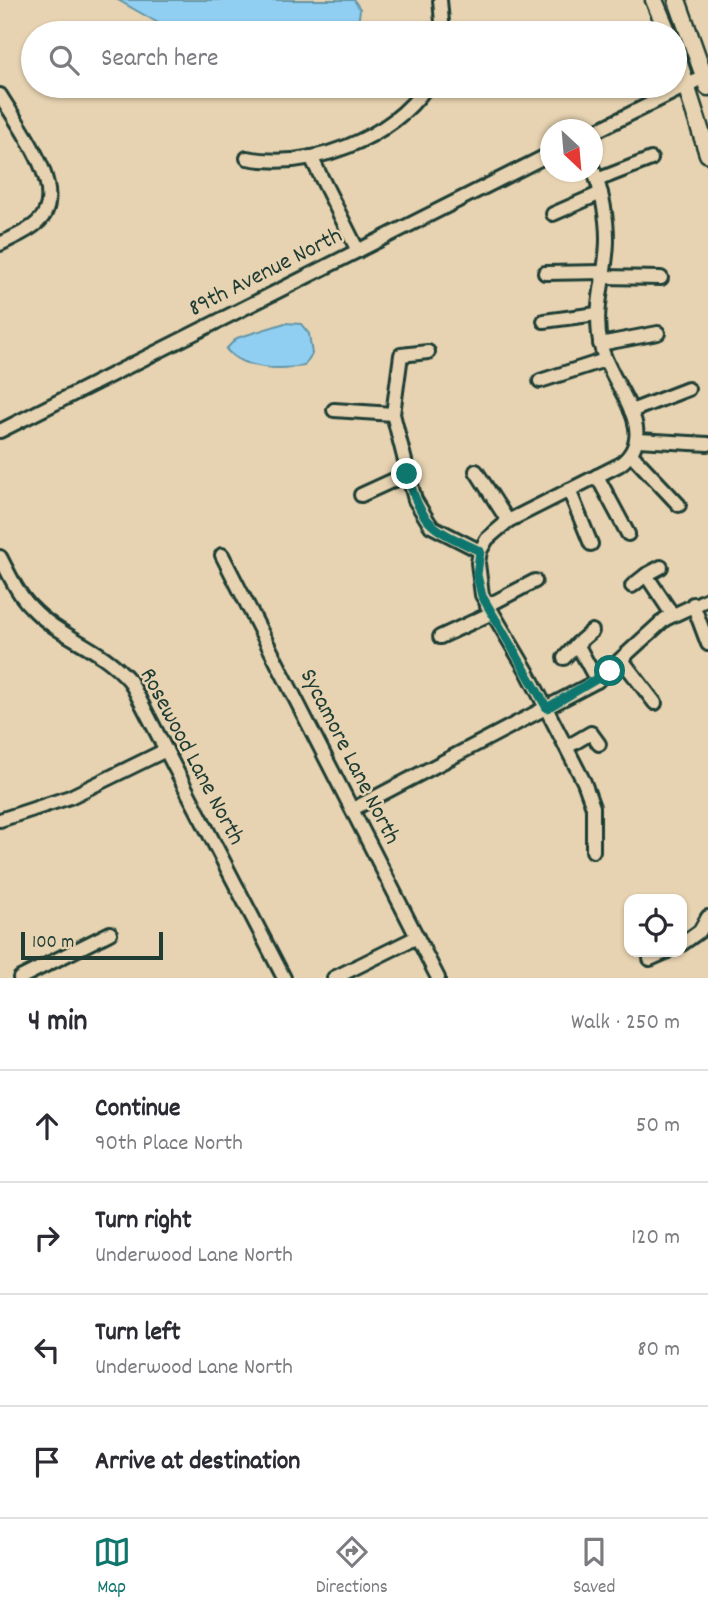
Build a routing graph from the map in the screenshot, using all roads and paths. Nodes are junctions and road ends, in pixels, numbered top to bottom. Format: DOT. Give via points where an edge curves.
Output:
graph roads {
  1 [pos="440,0"];
  2 [pos="654,0"];
  3 [pos="677,0"];
  4 [pos="442,21"];
  5 [pos="663,21"];
  6 [pos="685,21"];
  7 [pos="687,27"];
  8 [pos="707,80"];
  9 [pos="687,86"];
  10 [pos="687,89"];
  11 [pos="0,95"];
  12 [pos="416,98"];
  13 [pos="662,98"];
  14 [pos="603,128"];
  15 [pos="708,154"];
  16 [pos="311,157"];
  17 [pos="247,158"];
  18 [pos="650,159"];
  19 [pos="540,160"];
  20 [pos="603,178"];
  21 [pos="598,182"];
  22 [pos="601,193"];
  23 [pos="553,214"];
  24 [pos="0,244"];
  25 [pos="358,251"];
  26 [pos="545,273"];
  27 [pos="602,275"];
  28 [pos="661,278"];
  29 [pos="597,314"];
  30 [pos="544,321"];
  31 [pos="658,333"];
  32 [pos="600,344"];
  33 [pos="428,352"];
  34 [pos="605,360"];
  35 [pos="540,381"];
  36 [pos="688,388"];
  37 [pos="334,410"];
  38 [pos="631,411"];
  39 [pos="393,414"];
  40 [pos="0,431"];
  41 [pos="708,444"];
  42 [pos="635,447"];
  43 [pos="476,471"];
  44 [pos="407,474"];
  45 [pos="597,476"];
  46 [pos="569,490"];
  47 [pos="361,495"];
  48 [pos="679,505"];
  49 [pos="508,520"];
  50 [pos="628,534"];
  51 [pos="591,544"];
  52 [pos="480,551"];
  53 [pos="222,555"];
  54 [pos="0,556"];
  55 [pos="661,567"];
  56 [pos="646,575"];
  57 [pos="535,581"];
  58 [pos="632,586"];
  59 [pos="708,599"];
  60 [pos="693,604"];
  61 [pos="490,610"];
  62 [pos="672,614"];
  63 [pos="592,631"];
  64 [pos="440,637"];
  65 [pos="708,643"];
  66 [pos="578,644"];
  67 [pos="564,658"];
  68 [pos="622,660"];
  69 [pos="597,681"];
  70 [pos="655,703"];
  71 [pos="547,708"];
  72 [pos="598,744"];
  73 [pos="567,747"];
  74 [pos="166,750"];
  75 [pos="353,809"];
  76 [pos="0,820"];
  77 [pos="593,851"];
  78 [pos="708,917"];
  79 [pos="110,933"];
  80 [pos="417,937"];
  81 [pos="687,941"];
  82 [pos="655,957"];
  83 [pos="650,959"];
  84 [pos="20,978"];
  85 [pos="284,978"];
  86 [pos="334,978"];
  87 [pos="438,978"];
  1 -- 4 [label="street"];
  2 -- 5 [label="main road"];
  3 -- 6 [label="main road"];
  7 -- 8 [label="main road"];
  8 -- 9 [label="street"];
  10 -- 15 [label="main road"];
  11 -- 24 [label="street" via="47,179 48,206 38,223"];
  12 -- 16 [label="street" via="376,133"];
  13 -- 14 [label="street"];
  16 -- 17 [label="street" via="267,162"];
  16 -- 25 [label="street"];
  18 -- 20 [label="street"];
  19 -- 25 [label="street, 89th Avenue North"];
  21 -- 22 [label="street"];
  22 -- 23 [label="street"];
  22 -- 27 [label="street" via="607,239"];
  25 -- 40 [label="street, 89th Avenue North"];
  26 -- 27 [label="street"];
  27 -- 28 [label="street"];
  27 -- 29 [label="street"];
  29 -- 30 [label="street"];
  29 -- 32 [label="street"];
  31 -- 32 [label="street"];
  32 -- 34 [label="street"];
  33 -- 39 [label="street" via="401,355"];
  34 -- 35 [label="street"];
  34 -- 38 [label="street"];
  36 -- 38 [label="street"];
  37 -- 39 [label="street"];
  38 -- 42 [label="street" via="637,424"];
  39 -- 44 [label="street"];
  41 -- 42 [label="street"];
  42 -- 45 [label="street"];
  42 -- 48 [label="street"];
  43 -- 49 [label="street"];
  44 -- 47 [label="street"];
  44 -- 52 [label="street" via="421,514 431,526"];
  45 -- 46 [label="street"];
  45 -- 50 [label="street"];
  46 -- 49 [label="street"];
  46 -- 51 [label="street"];
  49 -- 52 [label="street"];
  52 -- 61 [label="street" via="478,586"];
  53 -- 75 [label="street, Sycamore Lane North"];
  54 -- 74 [label="street, Rosewood Lane North" via="30,607 59,630 97,650 130,681"];
  55 -- 56 [label="street"];
  56 -- 58 [label="street"];
  56 -- 62 [label="street"];
  57 -- 61 [label="street"];
  59 -- 60 [label="street"];
  60 -- 62 [label="street"];
  60 -- 65 [label="street"];
  61 -- 64 [label="street"];
  61 -- 71 [label="street"];
  62 -- 68 [label="street"];
  63 -- 66 [label="street"];
  66 -- 67 [label="street"];
  66 -- 69 [label="street"];
  68 -- 69 [label="street"];
  68 -- 70 [label="street"];
  69 -- 71 [label="street"];
  71 -- 73 [label="street"];
  71 -- 75 [label="street"];
  72 -- 73 [label="street" via="591,733"];
  73 -- 77 [label="street" via="590,795"];
  74 -- 76 [label="street" via="70,797"];
  74 -- 85 [label="street, Rosewood Lane North"];
  75 -- 80 [label="street, Sycamore Lane North"];
  78 -- 81 [label="street" via="700,932"];
  79 -- 84 [label="street"];
  80 -- 86 [label="street"];
  80 -- 87 [label="street, Sycamore Lane North"];
  82 -- 83 [label="street"];
}
